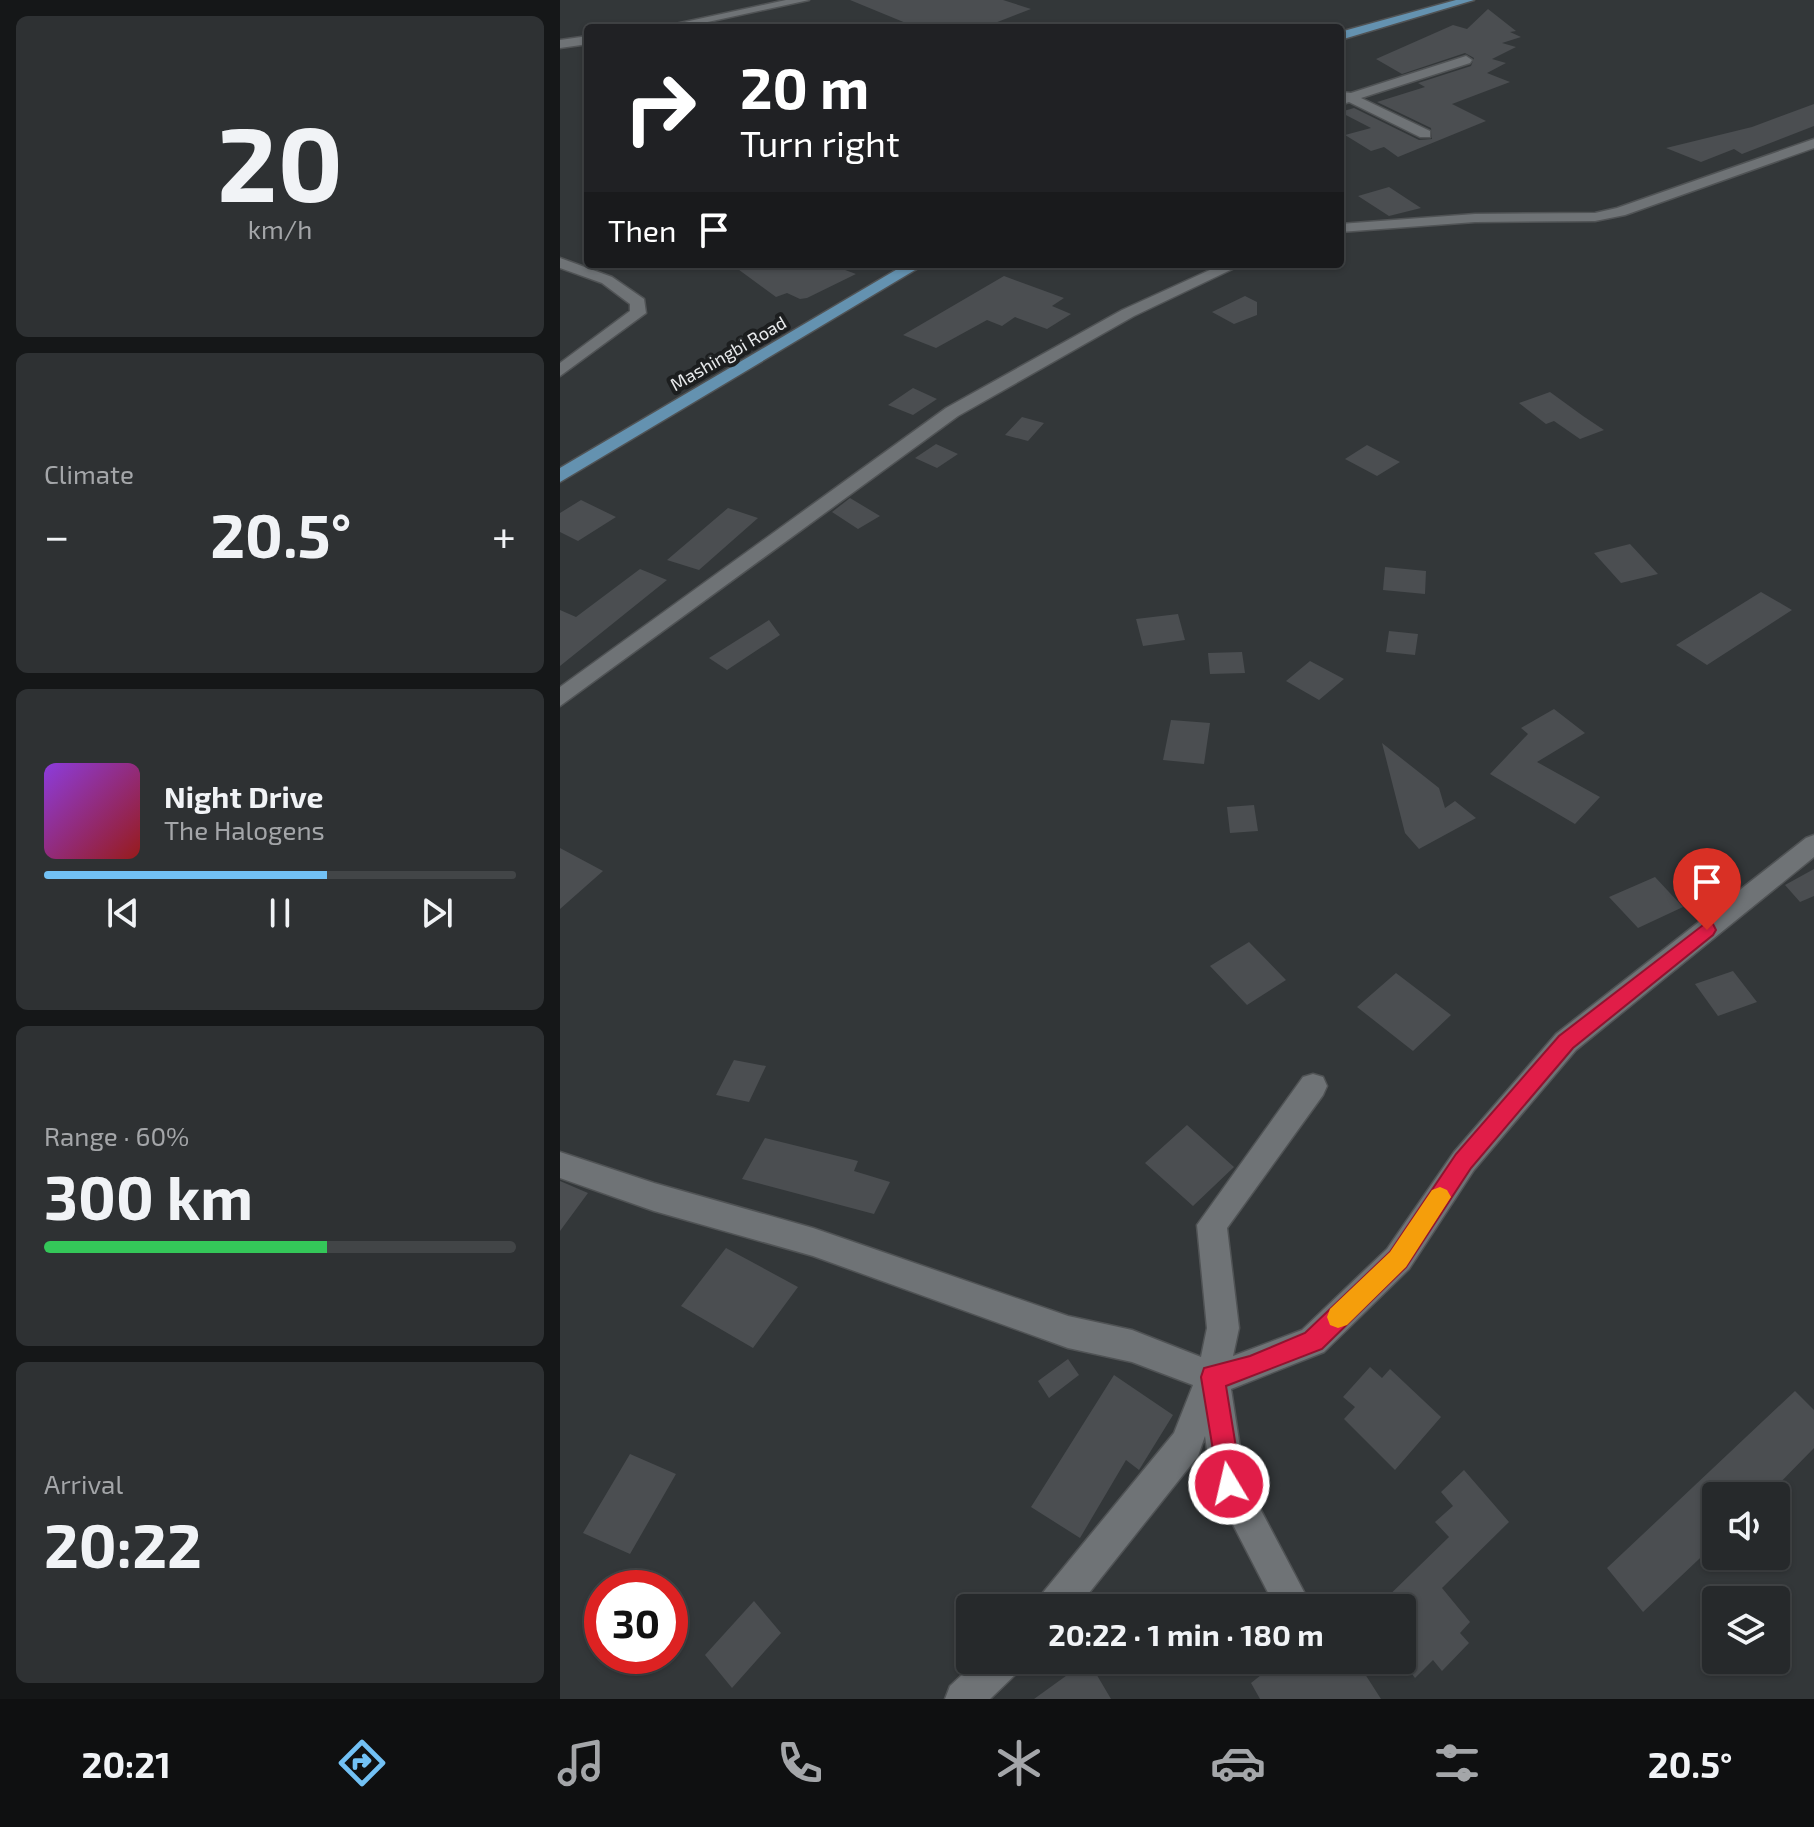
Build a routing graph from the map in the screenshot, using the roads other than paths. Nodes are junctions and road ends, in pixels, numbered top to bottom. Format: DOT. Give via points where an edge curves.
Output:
graph roads {
  1 [pos="803,0"];
  2 [pos="1468,0"];
  3 [pos="683,24"];
  4 [pos="1344,35"];
  5 [pos="584,41"];
  6 [pos="560,44"];
  7 [pos="1466,60"];
  8 [pos="1344,97"];
  9 [pos="1425,134"];
  10 [pos="1814,143"];
  11 [pos="1344,228"];
  12 [pos="560,263"];
  13 [pos="910,268"];
  14 [pos="1226,268"];
  15 [pos="560,371"];
  16 [pos="560,476"];
  17 [pos="560,698"];
  18 [pos="1814,844"];
  19 [pos="1313,1086"];
  20 [pos="560,1165"];
  21 [pos="1213,1377"];
  22 [pos="1286,1592"];
  23 [pos="1065,1594"];
  24 [pos="989,1674"];
  25 [pos="963,1699"];
  1 -- 3 [label="street"];
  2 -- 4 [label="main road"];
  5 -- 6 [label="street"];
  7 -- 8 [label="street"];
  8 -- 9 [label="street"];
  10 -- 11 [label="street" via="1595,217 1475,218"];
  12 -- 15 [label="street" via="607,280 638,302 638,313"];
  13 -- 16 [label="main road, Mashingbi Road"];
  14 -- 17 [label="street" via="1128,313 952,412"];
  18 -- 21 [label="street" via="1566,1042 1464,1161 1398,1259 1313,1341 1250,1368"];
  19 -- 21 [label="street" via="1212,1225 1223,1328"];
  20 -- 21 [label="street" via="813,1242"];
  21 -- 22 [label="street" via="1229,1484"];
  21 -- 23 [label="street" via="1186,1444"];
  24 -- 25 [label="street"];
}
